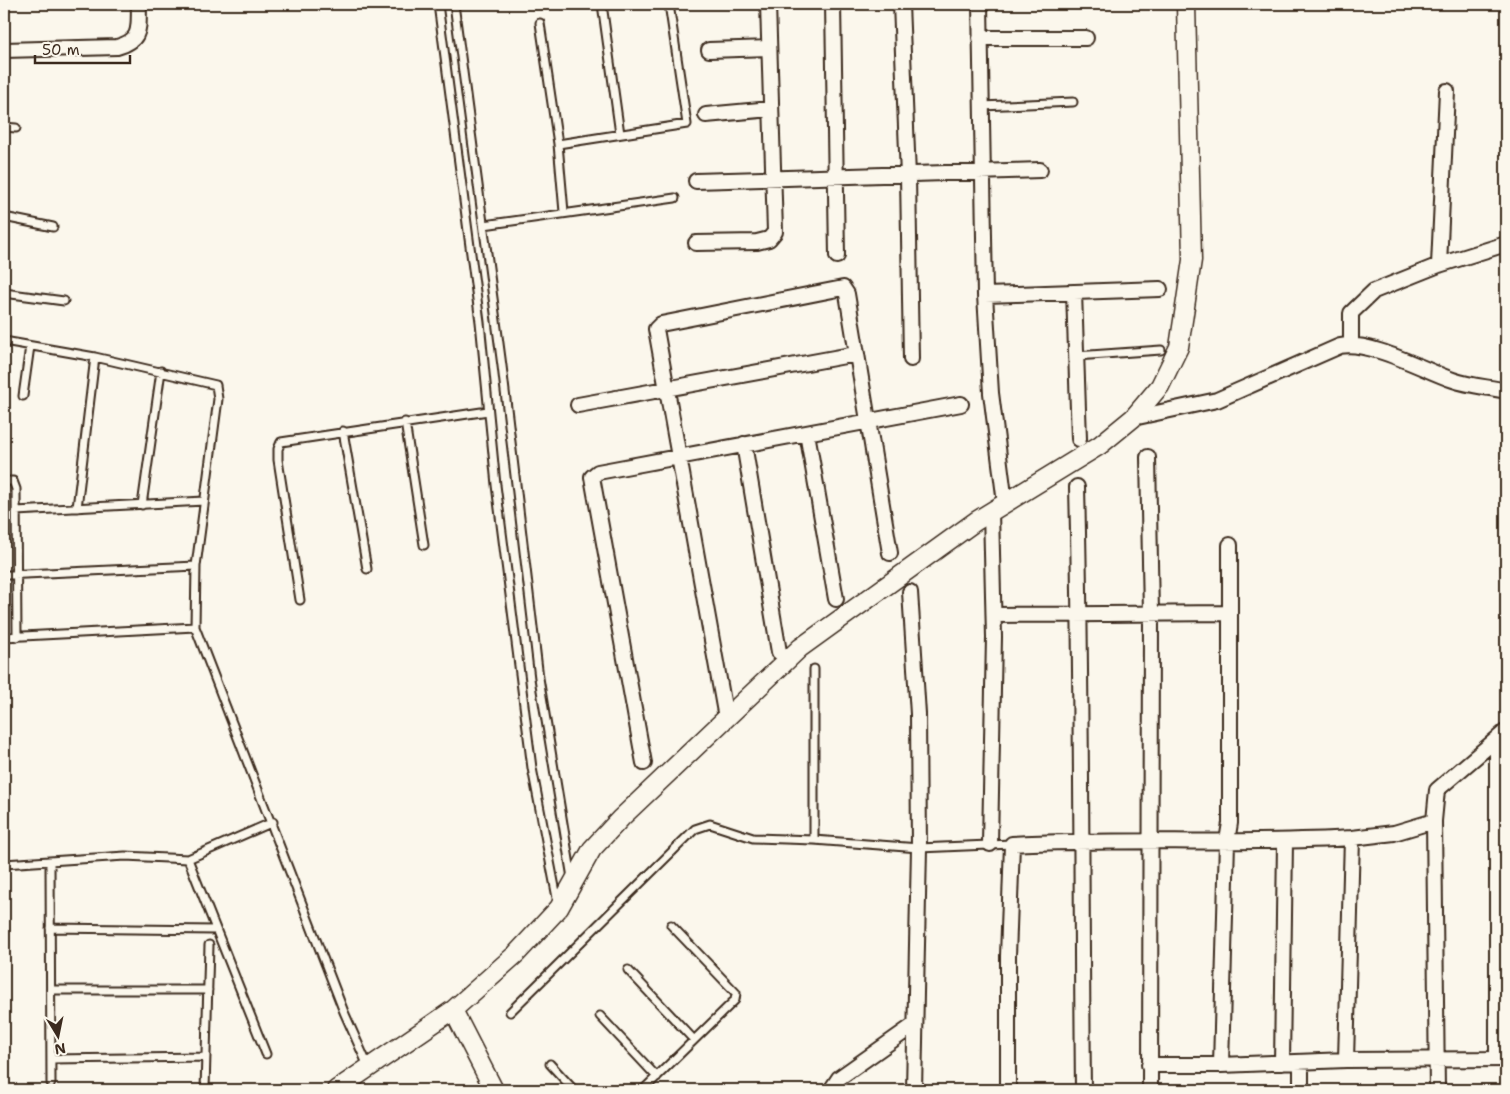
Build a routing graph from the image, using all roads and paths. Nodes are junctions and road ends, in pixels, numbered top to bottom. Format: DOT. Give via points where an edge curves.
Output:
graph roads {
  1 [pos="139,4"];
  2 [pos="438,4"];
  3 [pos="454,4"];
  4 [pos="602,4"];
  5 [pos="669,4"];
  6 [pos="768,4"];
  7 [pos="833,4"];
  8 [pos="901,4"];
  9 [pos="980,4"];
  10 [pos="1186,4"];
  11 [pos="540,23"];
  12 [pos="980,38"];
  13 [pos="1086,38"];
  14 [pos="770,48"];
  15 [pos="4,50"];
  16 [pos="709,50"];
  17 [pos="1447,91"];
  18 [pos="1073,102"];
  19 [pos="981,106"];
  20 [pos="771,109"];
  21 [pos="706,115"];
  22 [pos="4,127"];
  23 [pos="16,128"];
  24 [pos="620,134"];
  25 [pos="558,144"];
  26 [pos="1040,170"];
  27 [pos="982,171"];
  28 [pos="908,176"];
  29 [pos="773,177"];
  30 [pos="836,177"];
  31 [pos="696,181"];
  32 [pos="674,198"];
  33 [pos="564,212"];
  34 [pos="4,217"];
  35 [pos="484,225"];
  36 [pos="54,227"];
  37 [pos="696,243"];
  38 [pos="1506,244"];
  39 [pos="837,256"];
  40 [pos="1439,265"];
  41 [pos="1160,289"];
  42 [pos="4,292"];
  43 [pos="1074,292"];
  44 [pos="985,295"];
  45 [pos="64,301"];
  46 [pos="4,341"];
  47 [pos="1351,344"];
  48 [pos="30,346"];
  49 [pos="1161,350"];
  50 [pos="856,354"];
  51 [pos="1075,356"];
  52 [pos="95,357"];
  53 [pos="911,359"];
  54 [pos="161,371"];
  55 [pos="666,389"];
  56 [pos="1506,391"];
  57 [pos="23,396"];
  58 [pos="962,404"];
  59 [pos="578,405"];
  60 [pos="488,411"];
  61 [pos="1133,418"];
  62 [pos="405,422"];
  63 [pos="868,422"];
  64 [pos="343,431"];
  65 [pos="807,433"];
  66 [pos="1079,439"];
  67 [pos="744,444"];
  68 [pos="1148,457"];
  69 [pos="679,459"];
  70 [pos="4,481"];
  71 [pos="1077,487"];
  72 [pos="204,501"];
  73 [pos="142,504"];
  74 [pos="998,507"];
  75 [pos="77,508"];
  76 [pos="16,511"];
  77 [pos="424,545"];
  78 [pos="1230,545"];
  79 [pos="890,554"];
  80 [pos="196,566"];
  81 [pos="367,569"];
  82 [pos="17,574"];
  83 [pos="4,575"];
  84 [pos="910,592"];
  85 [pos="836,599"];
  86 [pos="300,600"];
  87 [pos="1151,613"];
  88 [pos="1230,613"];
  89 [pos="994,615"];
  90 [pos="1080,615"];
  91 [pos="195,627"];
  92 [pos="4,637"];
  93 [pos="17,637"];
  94 [pos="779,652"];
  95 [pos="814,670"];
  96 [pos="726,718"];
  97 [pos="1502,736"];
  98 [pos="644,763"];
  99 [pos="1434,820"];
  100 [pos="273,822"];
  101 [pos="1352,838"];
  102 [pos="814,840"];
  103 [pos="1080,840"];
  104 [pos="1150,841"];
  105 [pos="1227,841"];
  106 [pos="1285,842"];
  107 [pos="990,844"];
  108 [pos="1012,844"];
  109 [pos="919,848"];
  110 [pos="188,859"];
  111 [pos="50,862"];
  112 [pos="4,864"];
  113 [pos="573,883"];
  114 [pos="559,908"];
  115 [pos="671,925"];
  116 [pos="50,928"];
  117 [pos="216,930"];
  118 [pos="209,945"];
  119 [pos="628,970"];
  120 [pos="51,990"];
  121 [pos="208,990"];
  122 [pos="453,1010"];
  123 [pos="510,1012"];
  124 [pos="600,1016"];
  125 [pos="914,1025"];
  126 [pos="694,1040"];
  127 [pos="266,1054"];
  128 [pos="206,1057"];
  129 [pos="51,1059"];
  130 [pos="1502,1059"];
  131 [pos="1346,1060"];
  132 [pos="1437,1060"];
  133 [pos="1301,1062"];
  134 [pos="1282,1063"];
  135 [pos="550,1064"];
  136 [pos="1149,1064"];
  137 [pos="1220,1065"];
  138 [pos="369,1069"];
  139 [pos="657,1077"];
  140 [pos="51,1083"];
  141 [pos="205,1090"];
  142 [pos="336,1090"];
  143 [pos="494,1090"];
  144 [pos="574,1090"];
  145 [pos="643,1090"];
  146 [pos="831,1090"];
  147 [pos="914,1090"];
  148 [pos="1008,1090"];
  149 [pos="1083,1090"];
  150 [pos="1150,1090"];
  151 [pos="1301,1090"];
  152 [pos="1437,1090"];
  1 -- 15 [label="street" via="138,33 130,44 117,48"];
  2 -- 60 [label="lane"];
  3 -- 35 [label="lane"];
  4 -- 24 [label="lane"];
  5 -- 24 [label="lane" via="687,124"];
  6 -- 14 [label="street"];
  7 -- 30 [label="street"];
  8 -- 28 [label="street"];
  9 -- 12 [label="street"];
  10 -- 61 [label="street" via="1192,260 1179,347 1160,386"];
  11 -- 25 [label="lane"];
  12 -- 13 [label="street"];
  12 -- 19 [label="street"];
  14 -- 16 [label="street"];
  14 -- 20 [label="street"];
  17 -- 40 [label="street"];
  18 -- 19 [label="lane"];
  19 -- 27 [label="street"];
  20 -- 21 [label="street"];
  20 -- 29 [label="street"];
  22 -- 23 [label="lane"];
  24 -- 25 [label="lane"];
  25 -- 33 [label="lane"];
  26 -- 27 [label="street"];
  27 -- 28 [label="street"];
  27 -- 44 [label="street"];
  28 -- 30 [label="street"];
  28 -- 53 [label="street"];
  29 -- 30 [label="street"];
  29 -- 31 [label="street"];
  29 -- 37 [label="street" via="775,232 770,239"];
  30 -- 39 [label="street"];
  32 -- 33 [label="lane"];
  33 -- 35 [label="lane"];
  34 -- 36 [label="lane"];
  35 -- 113 [label="lane" via="540,678"];
  38 -- 40 [label="street"];
  40 -- 47 [label="street" via="1374,291 1352,313"];
  41 -- 43 [label="street"];
  42 -- 45 [label="lane"];
  43 -- 44 [label="street"];
  43 -- 51 [label="street"];
  44 -- 74 [label="street"];
  46 -- 48 [label="lane"];
  47 -- 56 [label="street" via="1372,348 1456,381"];
  47 -- 61 [label="street" via="1217,400"];
  48 -- 52 [label="lane"];
  48 -- 57 [label="lane"];
  49 -- 51 [label="lane"];
  50 -- 55 [label="street"];
  50 -- 55 [label="street" via="847,294 842,288 661,324 656,328"];
  50 -- 63 [label="street"];
  51 -- 66 [label="street"];
  52 -- 54 [label="lane"];
  52 -- 75 [label="lane"];
  54 -- 72 [label="lane" via="216,385 218,399"];
  54 -- 73 [label="lane"];
  55 -- 59 [label="street"];
  55 -- 69 [label="street"];
  58 -- 63 [label="street"];
  60 -- 62 [label="lane"];
  60 -- 114 [label="lane" via="532,768"];
  61 -- 74 [label="street" via="1100,445"];
  62 -- 64 [label="lane"];
  62 -- 77 [label="lane"];
  63 -- 65 [label="street"];
  63 -- 79 [label="street"];
  64 -- 81 [label="lane"];
  64 -- 86 [label="lane" via="289,439 281,442 278,448"];
  65 -- 67 [label="street"];
  65 -- 85 [label="street"];
  67 -- 69 [label="street"];
  67 -- 94 [label="street"];
  68 -- 87 [label="street"];
  69 -- 96 [label="street"];
  69 -- 98 [label="street" via="598,472 592,477"];
  70 -- 76 [label="lane" via="12,480 16,489"];
  71 -- 90 [label="street"];
  72 -- 73 [label="lane"];
  72 -- 80 [label="lane"];
  73 -- 75 [label="lane"];
  74 -- 89 [label="street"];
  74 -- 96 [label="street" via="800,648"];
  75 -- 76 [label="lane"];
  76 -- 82 [label="lane"];
  78 -- 88 [label="street"];
  80 -- 82 [label="lane"];
  80 -- 91 [label="lane"];
  82 -- 83 [label="lane"];
  82 -- 93 [label="lane"];
  84 -- 109 [label="street" via="918,714"];
  87 -- 88 [label="street"];
  87 -- 90 [label="street"];
  87 -- 104 [label="street"];
  88 -- 105 [label="street" via="1230,823"];
  89 -- 90 [label="street"];
  89 -- 107 [label="street"];
  90 -- 103 [label="street"];
  91 -- 93 [label="lane"];
  91 -- 100 [label="lane"];
  92 -- 93 [label="lane"];
  95 -- 102 [label="lane"];
  96 -- 113 [label="street" via="592,849"];
  97 -- 99 [label="street" via="1437,790"];
  97 -- 130 [label="street"];
  99 -- 101 [label="street" via="1394,833"];
  99 -- 132 [label="street"];
  100 -- 110 [label="lane"];
  100 -- 138 [label="lane" via="344,1012"];
  101 -- 106 [label="street"];
  101 -- 131 [label="street"];
  102 -- 109 [label="lane"];
  102 -- 123 [label="lane" via="753,838 710,824 695,829"];
  103 -- 104 [label="street"];
  103 -- 108 [label="street"];
  103 -- 149 [label="street"];
  104 -- 105 [label="street"];
  104 -- 136 [label="street"];
  105 -- 106 [label="street"];
  105 -- 137 [label="street"];
  106 -- 134 [label="street"];
  107 -- 108 [label="lane"];
  107 -- 109 [label="lane"];
  108 -- 148 [label="street"];
  109 -- 125 [label="street"];
  110 -- 111 [label="lane" via="125,856"];
  110 -- 117 [label="lane"];
  111 -- 112 [label="lane"];
  111 -- 116 [label="lane"];
  113 -- 114 [label="street"];
  114 -- 122 [label="street" via="516,954"];
  115 -- 126 [label="lane" via="736,993 735,1000"];
  116 -- 117 [label="lane"];
  116 -- 120 [label="lane"];
  117 -- 127 [label="lane"];
  118 -- 121 [label="lane"];
  119 -- 126 [label="lane"];
  120 -- 121 [label="lane"];
  120 -- 129 [label="lane"];
  121 -- 128 [label="lane"];
  122 -- 138 [label="street"];
  122 -- 143 [label="street"];
  124 -- 139 [label="lane"];
  125 -- 146 [label="street" via="839,1078"];
  125 -- 147 [label="street"];
  126 -- 139 [label="lane"];
  128 -- 129 [label="lane"];
  128 -- 141 [label="lane"];
  129 -- 140 [label="lane"];
  130 -- 132 [label="street"];
  131 -- 132 [label="street"];
  131 -- 133 [label="street"];
  132 -- 152 [label="street"];
  133 -- 134 [label="street"];
  133 -- 151 [label="street"];
  134 -- 137 [label="street"];
  135 -- 144 [label="lane"];
  136 -- 137 [label="street"];
  136 -- 150 [label="street"];
  138 -- 142 [label="street"];
  139 -- 145 [label="lane"];
}
